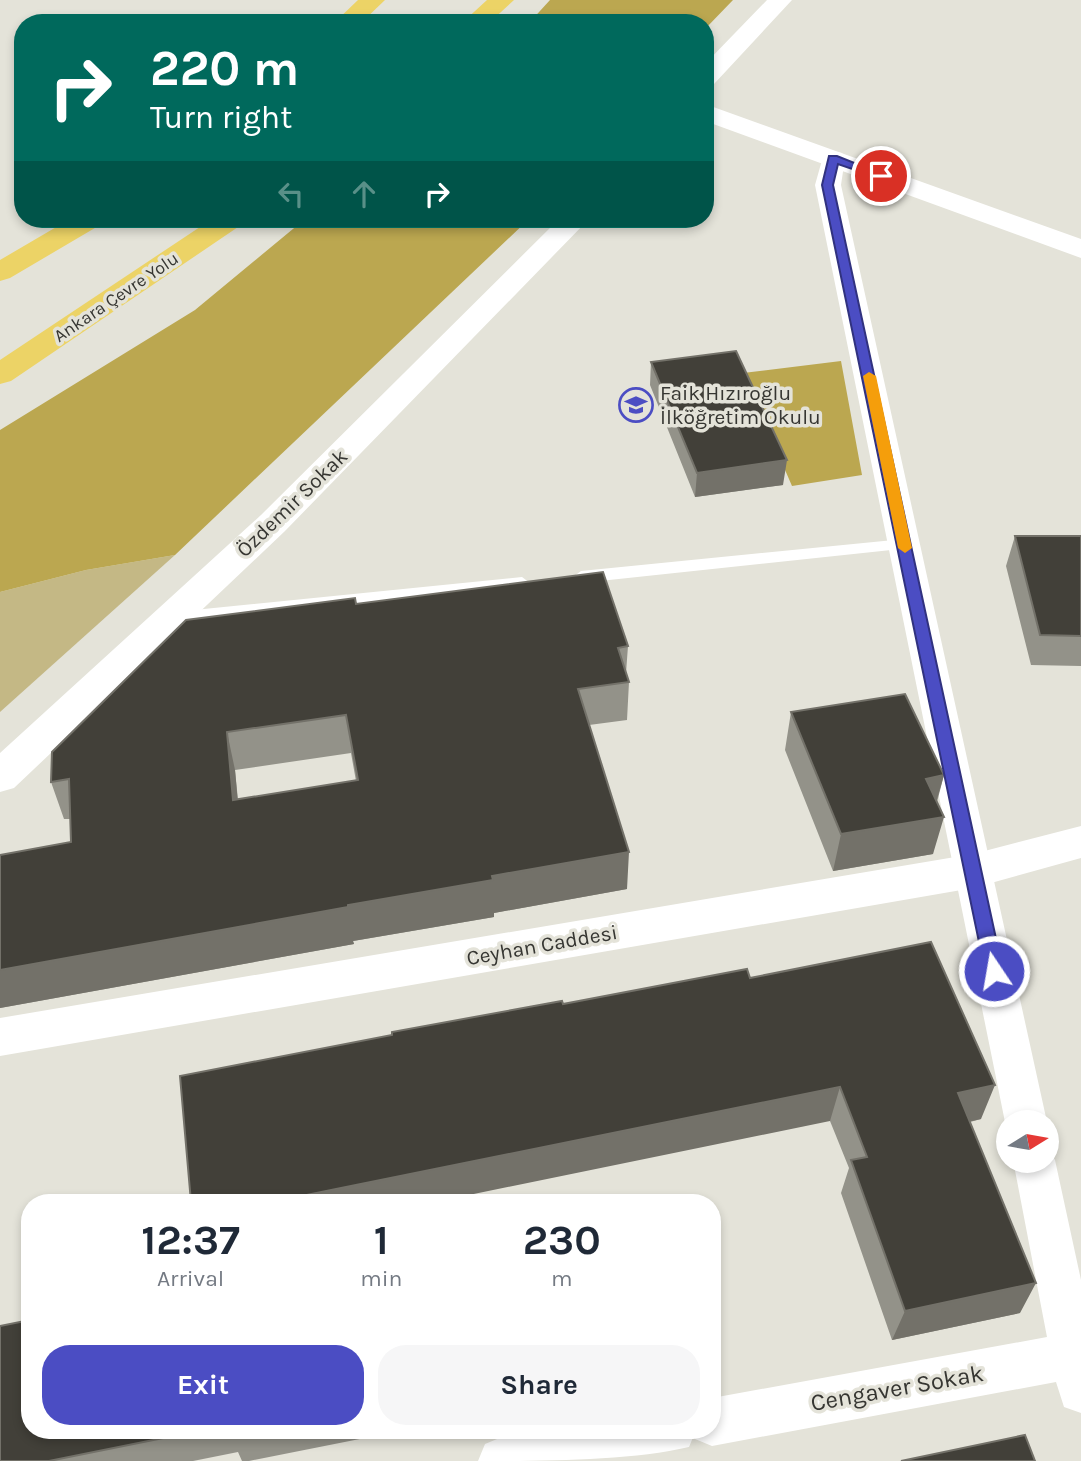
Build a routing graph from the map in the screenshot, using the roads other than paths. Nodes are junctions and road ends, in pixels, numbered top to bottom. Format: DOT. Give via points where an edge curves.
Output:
graph roads {
  1 [pos="373,0"];
  2 [pos="502,0"];
  3 [pos="780,0"];
  4 [pos="357,14"];
  5 [pos="485,14"];
  6 [pos="714,70"];
  7 [pos="714,115"];
  8 [pos="833,158"];
  9 [pos="75,228"];
  10 [pos="218,228"];
  11 [pos="566,228"];
  12 [pos="1081,249"];
  13 [pos="0,272"];
  14 [pos="0,374"];
  15 [pos="904,544"];
  16 [pos="170,619"];
  17 [pos="0,777"];
  18 [pos="1081,842"];
  19 [pos="973,871"];
  20 [pos="0,1037"];
  21 [pos="1023,1110"];
  22 [pos="1037,1173"];
  23 [pos="1079,1367"];
  24 [pos="721,1421"];
  25 [pos="623,1439"];
  26 [pos="502,1461"];
  1 -- 4 [label="highway"];
  2 -- 5 [label="highway"];
  3 -- 6 [label="street"];
  7 -- 8 [label="street"];
  8 -- 12 [label="street"];
  8 -- 15 [label="street" via="828,185"];
  9 -- 13 [label="highway"];
  10 -- 14 [label="highway, Ankara Çevre Yolu"];
  11 -- 16 [label="street, Özdemir Sokak" via="283,513"];
  15 -- 16 [label="lane"];
  15 -- 19 [label="street"];
  16 -- 17 [label="street, Özdemir Sokak"];
  18 -- 19 [label="street, Ceyhan Caddesi"];
  19 -- 20 [label="street, Ceyhan Caddesi"];
  19 -- 21 [label="street"];
  22 -- 23 [label="street"];
  23 -- 24 [label="street, Cengaver Sokak"];
  25 -- 26 [label="street"];
}
